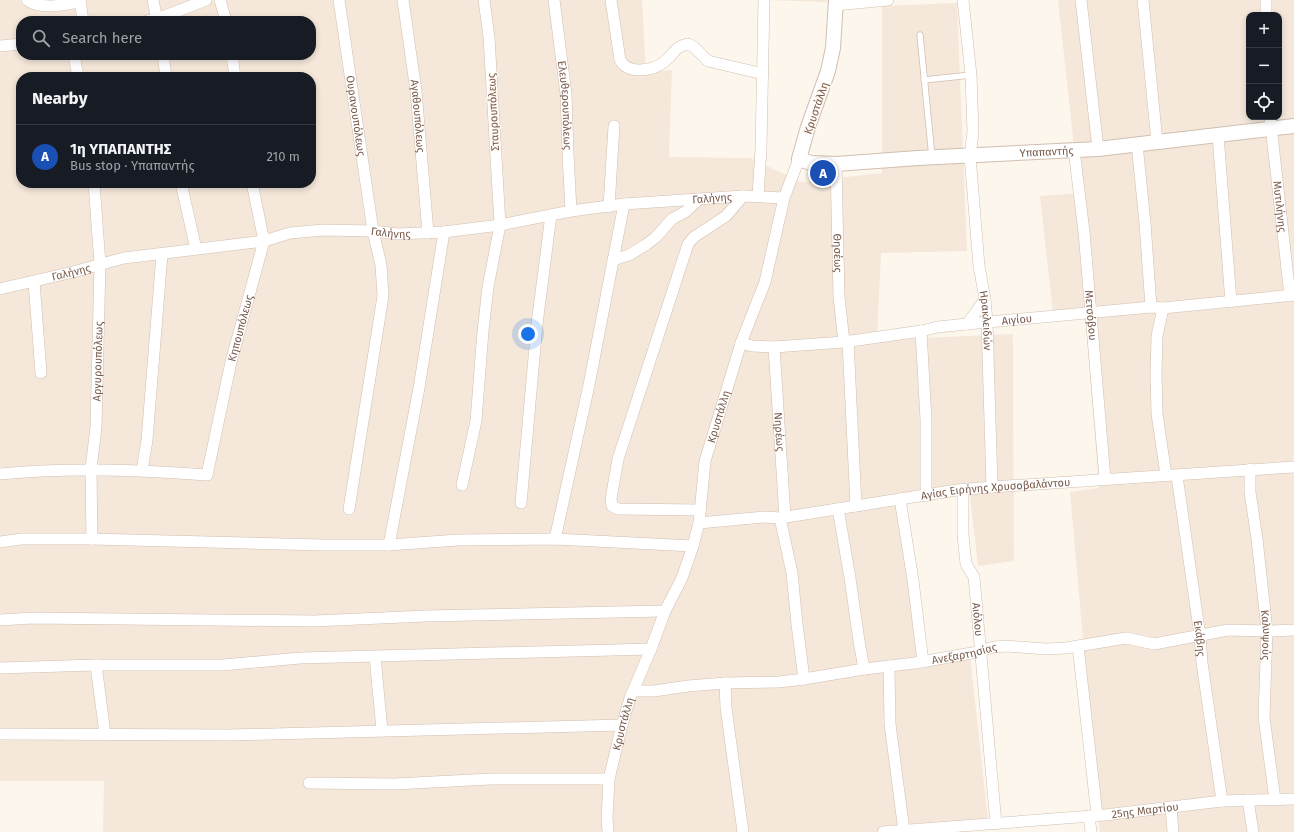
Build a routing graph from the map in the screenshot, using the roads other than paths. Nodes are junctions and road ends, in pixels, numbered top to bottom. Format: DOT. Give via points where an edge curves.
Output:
graph roads {
  1 [pos="27,0"];
  2 [pos="153,0"];
  3 [pos="206,0"];
  4 [pos="220,0"];
  5 [pos="339,0"];
  6 [pos="403,0"];
  7 [pos="484,0"];
  8 [pos="554,0"];
  9 [pos="611,0"];
  10 [pos="764,0"];
  11 [pos="884,0"];
  12 [pos="963,0"];
  13 [pos="1081,0"];
  14 [pos="1143,0"];
  15 [pos="1266,0"];
  16 [pos="80,1"];
  17 [pos="836,3"];
  18 [pos="1266,12"];
  19 [pos="82,16"];
  20 [pos="154,16"];
  21 [pos="164,16"];
  22 [pos="225,16"];
  23 [pos="920,35"];
  24 [pos="16,44"];
  25 [pos="0,46"];
  26 [pos="75,60"];
  27 [pos="164,60"];
  28 [pos="233,60"];
  29 [pos="77,72"];
  30 [pos="165,72"];
  31 [pos="234,72"];
  32 [pos="763,74"];
  33 [pos="971,75"];
  34 [pos="924,80"];
  35 [pos="1271,123"];
  36 [pos="614,126"];
  37 [pos="1294,126"];
  38 [pos="1218,135"];
  39 [pos="1157,142"];
  40 [pos="1137,144"];
  41 [pos="1074,150"];
  42 [pos="1098,150"];
  43 [pos="970,156"];
  44 [pos="932,158"];
  45 [pos="799,159"];
  46 [pos="836,164"];
  47 [pos="94,188"];
  48 [pos="182,188"];
  49 [pos="253,188"];
  50 [pos="743,196"];
  51 [pos="758,196"];
  52 [pos="784,198"];
  53 [pos="699,199"];
  54 [pos="624,204"];
  55 [pos="609,207"];
  56 [pos="571,211"];
  57 [pos="551,215"];
  58 [pos="500,225"];
  59 [pos="373,231"];
  60 [pos="444,232"];
  61 [pos="428,233"];
  62 [pos="264,240"];
  63 [pos="196,249"];
  64 [pos="162,254"];
  65 [pos="613,260"];
  66 [pos="100,264"];
  67 [pos="34,282"];
  68 [pos="0,289"];
  69 [pos="1292,295"];
  70 [pos="985,299"];
  71 [pos="1231,302"];
  72 [pos="1151,307"];
  73 [pos="1163,308"];
  74 [pos="1091,312"];
  75 [pos="987,322"];
  76 [pos="967,324"];
  77 [pos="921,331"];
  78 [pos="846,341"];
  79 [pos="741,343"];
  80 [pos="774,347"];
  81 [pos="41,373"];
  82 [pos="1294,467"];
  83 [pos="91,469"];
  84 [pos="1250,469"];
  85 [pos="142,470"];
  86 [pos="0,474"];
  87 [pos="1166,475"];
  88 [pos="1177,476"];
  89 [pos="1105,480"];
  90 [pos="462,485"];
  91 [pos="992,487"];
  92 [pos="963,490"];
  93 [pos="926,496"];
  94 [pos="900,499"];
  95 [pos="521,504"];
  96 [pos="856,506"];
  97 [pos="349,509"];
  98 [pos="838,509"];
  99 [pos="700,510"];
  100 [pos="783,518"];
  101 [pos="699,523"];
  102 [pos="92,539"];
  103 [pos="555,539"];
  104 [pos="0,542"];
  105 [pos="389,545"];
  106 [pos="693,546"];
  107 [pos="665,611"];
  108 [pos="0,620"];
  109 [pos="1294,630"];
  110 [pos="1267,631"];
  111 [pos="1200,636"];
  112 [pos="1078,646"];
  113 [pos="651,649"];
  114 [pos="980,650"];
  115 [pos="375,657"];
  116 [pos="923,662"];
  117 [pos="96,665"];
  118 [pos="889,666"];
  119 [pos="0,668"];
  120 [pos="864,670"];
  121 [pos="804,679"];
  122 [pos="725,683"];
  123 [pos="633,691"];
  124 [pos="622,725"];
  125 [pos="382,730"];
  126 [pos="0,734"];
  127 [pos="105,734"];
  128 [pos="609,779"];
  129 [pos="309,782"];
  130 [pos="1294,799"];
  131 [pos="1248,800"];
  132 [pos="1275,800"];
  133 [pos="1222,801"];
  134 [pos="1171,807"];
  135 [pos="1093,816"];
  136 [pos="991,827"];
  137 [pos="904,830"];
  138 [pos="927,830"];
  139 [pos="608,832"];
  140 [pos="743,832"];
  141 [pos="883,832"];
  142 [pos="1091,832"];
  143 [pos="1173,832"];
  144 [pos="1253,832"];
  1 -- 16 [label="street" via="38,5"];
  2 -- 20 [label="street"];
  3 -- 21 [label="street"];
  4 -- 22 [label="street"];
  5 -- 59 [label="street, Ουρανουπόλεως"];
  6 -- 61 [label="street, Αγαθουπόλεως" via="416,91"];
  7 -- 58 [label="street, Σταυρουπόλεως" via="489,37"];
  8 -- 56 [label="street, Ελευθερουπόλεως" via="566,94"];
  9 -- 32 [label="street" via="619,54 627,68 644,69 664,63 678,48 688,44 708,61"];
  10 -- 32 [label="street"];
  11 -- 17 [label="street"];
  12 -- 33 [label="street, Ηρακλειδών"];
  13 -- 42 [label="street"];
  14 -- 39 [label="street"];
  15 -- 18 [label="street"];
  16 -- 19 [label="street"];
  17 -- 45 [label="street, Κρυστάλλη" via="833,48 828,71"];
  23 -- 34 [label="lane"];
  24 -- 25 [label="street"];
  26 -- 29 [label="street"];
  27 -- 30 [label="street"];
  28 -- 31 [label="street"];
  32 -- 51 [label="street"];
  33 -- 34 [label="lane"];
  33 -- 43 [label="street, Ηρακλειδών" via="973,132"];
  34 -- 44 [label="lane"];
  35 -- 37 [label="street, Υπαπαντής"];
  35 -- 38 [label="street, Υπαπαντής"];
  35 -- 69 [label="street, Μυτιλήνης"];
  36 -- 55 [label="street"];
  38 -- 39 [label="street, Υπαπαντής"];
  38 -- 71 [label="street"];
  39 -- 40 [label="street, Υπαπαντής"];
  40 -- 42 [label="street, Υπαπαντής"];
  40 -- 72 [label="street"];
  41 -- 42 [label="street, Υπαπαντής"];
  41 -- 43 [label="street, Υπαπαντής"];
  41 -- 74 [label="street, Μετσόβου"];
  43 -- 44 [label="street, Υπαπαντής"];
  43 -- 70 [label="street, Ηρακλειδών" via="979,266"];
  44 -- 46 [label="street, Υπαπαντής"];
  45 -- 46 [label="street, Υπαπαντής" via="814,164"];
  45 -- 52 [label="street, Κρυστάλλη"];
  46 -- 78 [label="street, Θησέως" via="839,297"];
  47 -- 66 [label="street, Αργυρουπόλεως"];
  48 -- 63 [label="street"];
  49 -- 62 [label="street, Κηπουπόλεως"];
  50 -- 51 [label="street, Γαλήνης"];
  50 -- 53 [label="street, Γαλήνης"];
  50 -- 99 [label="street" via="726,216 694,237 688,244 618,459 611,499 612,506 618,509"];
  51 -- 52 [label="street, Γαλήνης"];
  52 -- 79 [label="street, Κρυστάλλη" via="765,282"];
  53 -- 54 [label="street, Γαλήνης"];
  53 -- 65 [label="street" via="685,212 672,219 647,244 629,255"];
  54 -- 55 [label="street, Γαλήνης"];
  54 -- 65 [label="street"];
  55 -- 56 [label="street, Γαλήνης"];
  56 -- 57 [label="street, Γαλήνης"];
  57 -- 58 [label="street, Γαλήνης"];
  57 -- 95 [label="street" via="537,324"];
  58 -- 60 [label="street, Γαλήνης"];
  58 -- 90 [label="street, Σταυρουπόλεως" via="487,294 476,421"];
  59 -- 61 [label="street, Γαλήνης" via="398,234"];
  59 -- 62 [label="street, Γαλήνης" via="323,230 290,233"];
  59 -- 97 [label="street, Ουρανουπόλεως" via="381,265 383,296"];
  60 -- 61 [label="street, Γαλήνης"];
  60 -- 105 [label="street" via="419,388"];
  62 -- 63 [label="street, Γαλήνης"];
  62 -- 85 [label="street, Κηπουπόλεως" via="231,362 207,475"];
  63 -- 64 [label="street, Γαλήνης"];
  64 -- 66 [label="street, Γαλήνης" via="124,258"];
  64 -- 85 [label="street" via="147,440"];
  65 -- 103 [label="street"];
  66 -- 67 [label="street, Γαλήνης"];
  66 -- 83 [label="street, Αργυρουπόλεως" via="96,427"];
  67 -- 68 [label="street, Γαλήνης"];
  67 -- 81 [label="street"];
  69 -- 71 [label="street, Αιγίου"];
  70 -- 75 [label="street, Ηρακλειδών"];
  70 -- 76 [label="street"];
  71 -- 73 [label="street, Αιγίου"];
  72 -- 73 [label="street, Αιγίου"];
  72 -- 74 [label="street, Αιγίου"];
  73 -- 87 [label="street" via="1157,336 1156,374 1157,414"];
  74 -- 75 [label="street, Αιγίου"];
  74 -- 89 [label="street, Μετσόβου"];
  75 -- 76 [label="street, Αιγίου"];
  75 -- 91 [label="street, Ηρακλειδών"];
  76 -- 77 [label="street, Αιγίου"];
  77 -- 78 [label="street, Αιγίου"];
  77 -- 93 [label="street" via="926,420"];
  78 -- 80 [label="street, Αιγίου"];
  78 -- 96 [label="street, Θησέως"];
  79 -- 80 [label="street, Αιγίου"];
  79 -- 99 [label="street, Κρυστάλλη" via="705,461"];
  80 -- 100 [label="street, Νηρέως"];
  82 -- 84 [label="street, Αγίας Ειρήνης Χρυσοβαλάντου"];
  83 -- 85 [label="street"];
  83 -- 86 [label="street"];
  83 -- 102 [label="street, Αργυρουπόλεως"];
  84 -- 88 [label="street, Αγίας Ειρήνης Χρυσοβαλάντου"];
  84 -- 110 [label="street, Καλυψούς" via="1250,492"];
  87 -- 88 [label="street, Αγίας Ειρήνης Χρυσοβαλάντου"];
  87 -- 89 [label="street, Αγίας Ειρήνης Χρυσοβαλάντου"];
  88 -- 111 [label="street, Εκάβης"];
  89 -- 91 [label="street, Αγίας Ειρήνης Χρυσοβαλάντου"];
  91 -- 92 [label="street, Αγίας Ειρήνης Χρυσοβαλάντου"];
  92 -- 93 [label="street, Αγίας Ειρήνης Χρυσοβαλάντου"];
  92 -- 114 [label="street, Αιόλου" via="966,564 974,577"];
  93 -- 94 [label="street, Αγίας Ειρήνης Χρυσοβαλάντου"];
  94 -- 96 [label="street, Αγίας Ειρήνης Χρυσοβαλάντου"];
  94 -- 116 [label="street"];
  96 -- 98 [label="street, Αγίας Ειρήνης Χρυσοβαλάντου"];
  98 -- 100 [label="street, Αγίας Ειρήνης Χρυσοβαλάντου"];
  98 -- 120 [label="street"];
  99 -- 101 [label="street, Κρυστάλλη"];
  100 -- 101 [label="street, Αγίας Ειρήνης Χρυσοβαλάντου" via="765,517"];
  100 -- 121 [label="street, Νηρέως"];
  101 -- 106 [label="street, Κρυστάλλη"];
  102 -- 104 [label="street" via="21,539"];
  102 -- 105 [label="street"];
  103 -- 105 [label="street" via="458,540"];
  103 -- 106 [label="street"];
  106 -- 107 [label="street, Κρυστάλλη" via="682,578"];
  107 -- 108 [label="street" via="314,621 32,618"];
  107 -- 113 [label="street, Κρυστάλλη"];
  109 -- 110 [label="street, Ανεξαρτησίας"];
  110 -- 111 [label="street, Ανεξαρτησίας" via="1228,630"];
  110 -- 132 [label="street, Καλυψούς" via="1264,718"];
  111 -- 112 [label="street, Ανεξαρτησίας" via="1154,644 1126,638"];
  111 -- 133 [label="street, Εκάβης"];
  112 -- 114 [label="street, Ανεξαρτησίας" via="1046,649 1006,646"];
  112 -- 135 [label="street"];
  113 -- 115 [label="street"];
  113 -- 123 [label="street, Κρυστάλλη"];
  114 -- 116 [label="street, Ανεξαρτησίας"];
  114 -- 136 [label="street, Αιόλου"];
  115 -- 117 [label="street" via="300,658 223,665"];
  115 -- 125 [label="street"];
  116 -- 118 [label="street, Ανεξαρτησίας"];
  117 -- 119 [label="street"];
  117 -- 127 [label="street"];
  118 -- 120 [label="street, Ανεξαρτησίας"];
  118 -- 137 [label="street" via="890,724"];
  120 -- 121 [label="street, Ανεξαρτησίας"];
  121 -- 122 [label="street, Ανεξαρτησίας"];
  122 -- 123 [label="street, Ανεξαρτησίας"];
  122 -- 140 [label="street" via="726,708"];
  123 -- 124 [label="street, Κρυστάλλη"];
  124 -- 125 [label="street"];
  124 -- 128 [label="street, Κρυστάλλη"];
  125 -- 127 [label="street" via="231,735"];
  126 -- 127 [label="street"];
  128 -- 129 [label="street" via="491,779 394,784"];
  128 -- 139 [label="street, Κρυστάλλη"];
  130 -- 132 [label="street, 25ης Μαρτίου"];
  131 -- 132 [label="street, 25ης Μαρτίου"];
  131 -- 133 [label="street, 25ης Μαρτίου"];
  131 -- 144 [label="street"];
  133 -- 134 [label="street, 25ης Μαρτίου"];
  134 -- 135 [label="street, 25ης Μαρτίου"];
  134 -- 143 [label="street"];
  135 -- 136 [label="street, 25ης Μαρτίου"];
  135 -- 142 [label="street"];
  136 -- 138 [label="street, 25ης Μαρτίου"];
  137 -- 138 [label="street, 25ης Μαρτίου"];
  137 -- 141 [label="street, 25ης Μαρτίου"];
}
